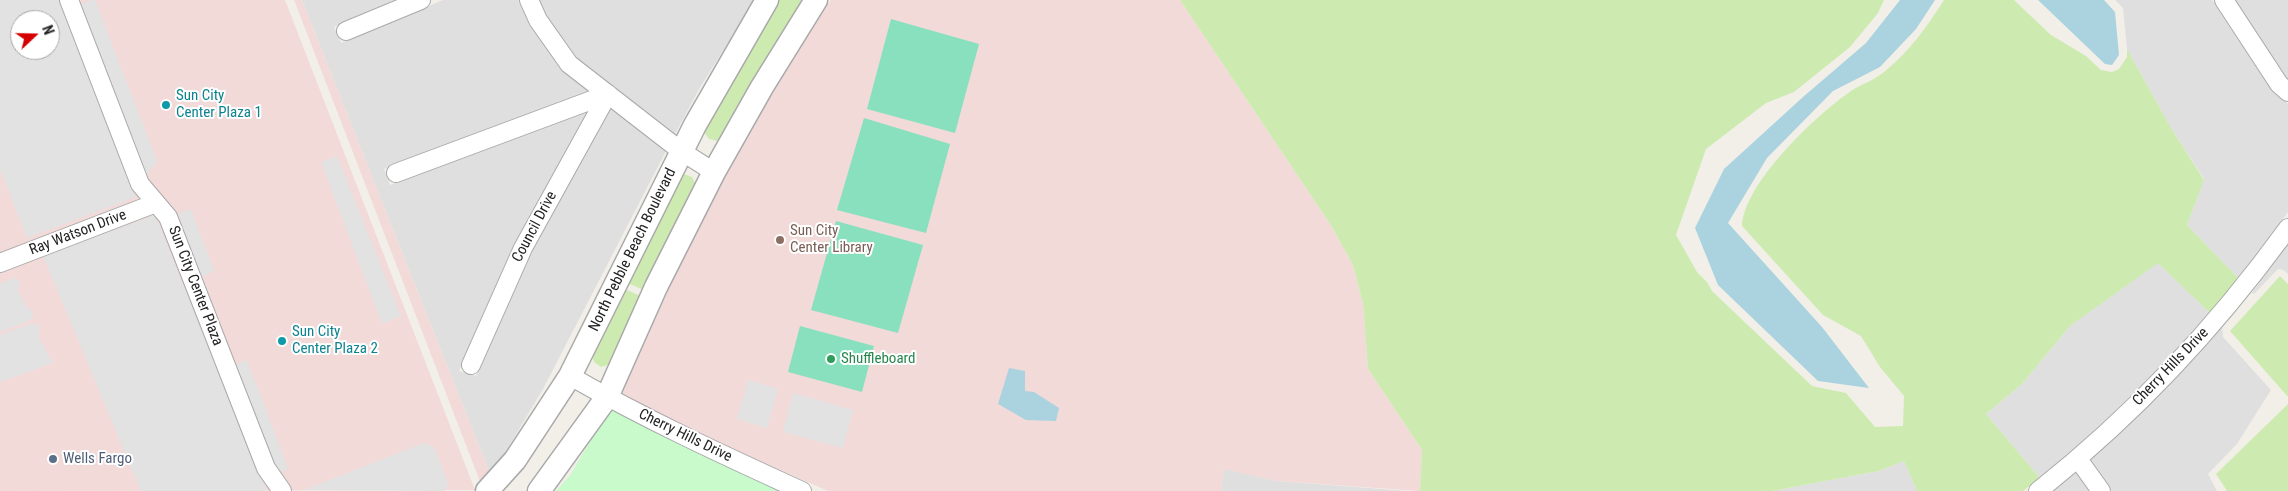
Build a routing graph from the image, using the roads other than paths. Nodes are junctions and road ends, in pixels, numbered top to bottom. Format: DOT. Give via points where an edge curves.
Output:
graph roads {
  1 [pos="69,0"];
  2 [pos="421,0"];
  3 [pos="529,0"];
  4 [pos="767,0"];
  5 [pos="816,0"];
  6 [pos="2224,0"];
  7 [pos="346,31"];
  8 [pos="2288,92"];
  9 [pos="608,94"];
  10 [pos="682,151"];
  11 [pos="714,172"];
  12 [pos="396,173"];
  13 [pos="156,203"];
  14 [pos="2288,228"];
  15 [pos="0,263"];
  16 [pos="471,365"];
  17 [pos="570,376"];
  18 [pos="607,397"];
  19 [pos="2078,459"];
  20 [pos="282,491"];
  21 [pos="487,491"];
  22 [pos="538,491"];
  23 [pos="802,491"];
  24 [pos="2038,491"];
  25 [pos="2101,491"];
  1 -- 13 [label="street, Sun City Center Plaza" via="140,184"];
  2 -- 7 [label="street"];
  3 -- 9 [label="street" via="538,20 569,64"];
  4 -- 10 [label="street, North Pebble Beach Boulevard"];
  5 -- 11 [label="street"];
  6 -- 8 [label="street" via="2279,84"];
  9 -- 10 [label="street"];
  9 -- 12 [label="street"];
  9 -- 16 [label="street, Council Drive" via="523,248"];
  10 -- 11 [label="street"];
  10 -- 17 [label="street, North Pebble Beach Boulevard"];
  11 -- 18 [label="street" via="656,287"];
  13 -- 15 [label="street, Ray Watson Drive"];
  13 -- 20 [label="street, Sun City Center Plaza" via="168,217 266,468"];
  14 -- 19 [label="street, Cherry Hills Drive" via="2251,279 2178,362"];
  17 -- 18 [label="street, Cherry Hills Drive"];
  17 -- 21 [label="street, North Pebble Beach Boulevard" via="516,460"];
  18 -- 22 [label="street"];
  18 -- 23 [label="street, Cherry Hills Drive" via="709,449"];
  19 -- 24 [label="street, Cherry Hills Drive"];
  19 -- 25 [label="street"];
}
